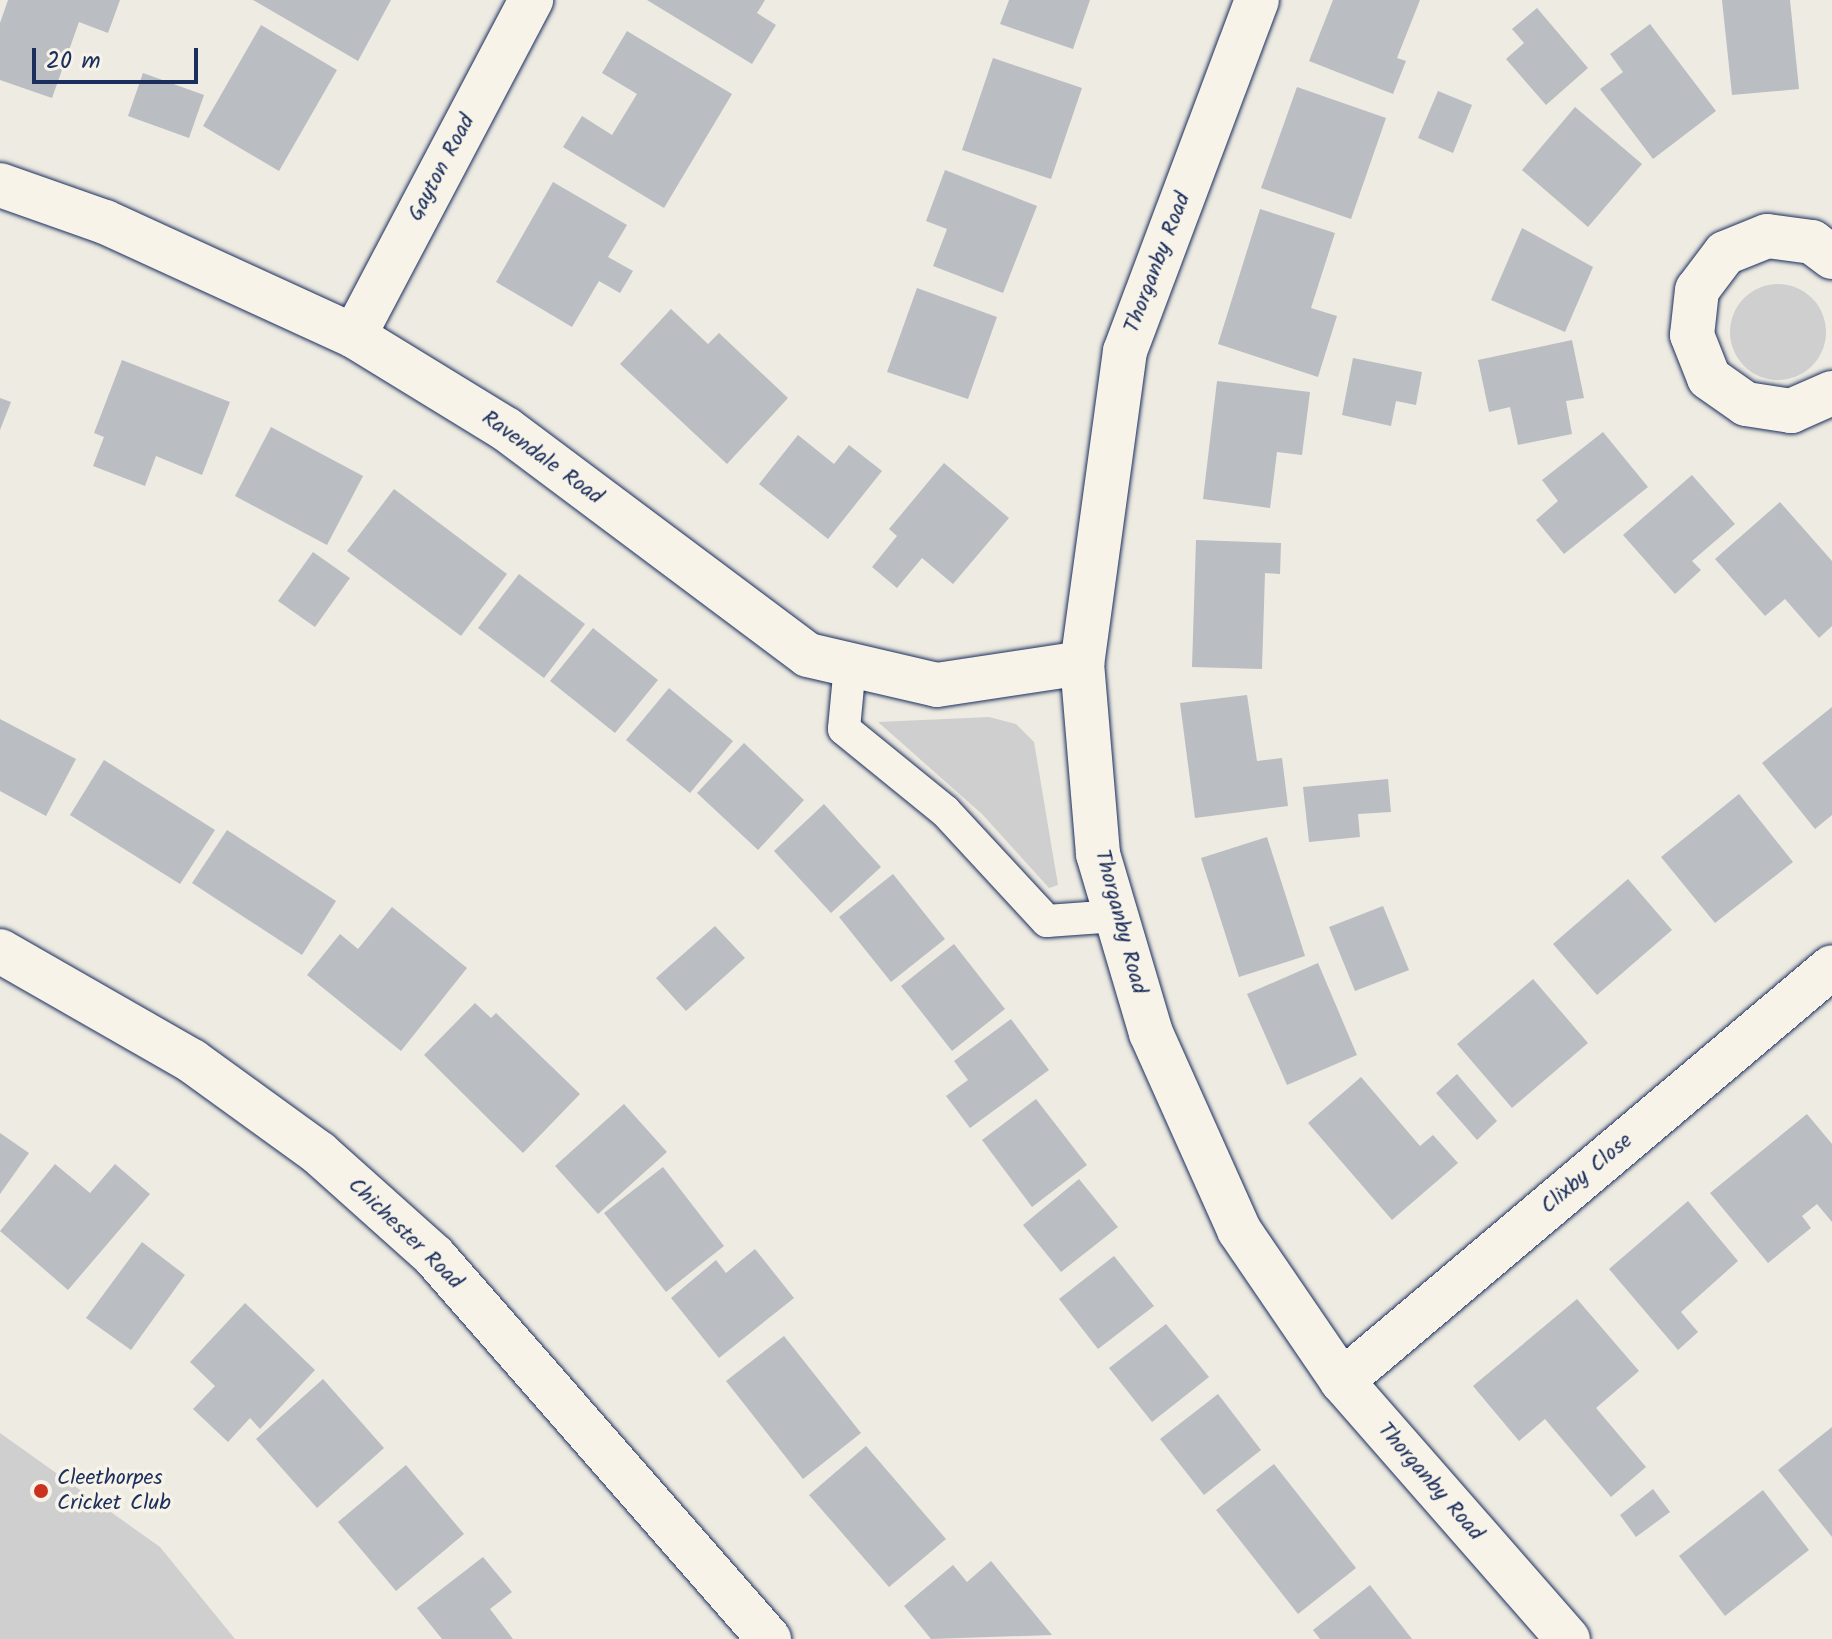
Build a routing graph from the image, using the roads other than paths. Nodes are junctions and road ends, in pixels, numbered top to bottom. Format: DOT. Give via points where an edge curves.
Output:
graph roads {
  1 [pos="531,0"];
  2 [pos="1257,0"];
  3 [pos="0,185"];
  4 [pos="1832,257"];
  5 [pos="354,336"];
  6 [pos="1832,393"];
  7 [pos="1082,663"];
  8 [pos="850,665"];
  9 [pos="1116,916"];
  10 [pos="0,951"];
  11 [pos="1832,967"];
  12 [pos="1342,1381"];
  13 [pos="769,1639"];
  14 [pos="1568,1639"];
  1 -- 5 [label="street, Gayton Road"];
  2 -- 7 [label="street, Thorganby Road" via="1125,351"];
  3 -- 5 [label="street, Ravendale Road" via="105,222"];
  4 -- 6 [label="street" via="1812,242 1767,236 1725,253 1697,290 1692,335 1709,378 1746,404 1791,411"];
  5 -- 8 [label="street, Ravendale Road" via="506,429 808,655"];
  7 -- 8 [label="street, Ravendale Road" via="937,685"];
  7 -- 9 [label="street, Thorganby Road" via="1098,854"];
  8 -- 9 [label="lane" via="844,729 945,811 1047,921"];
  9 -- 12 [label="street, Thorganby Road" via="1151,1033 1239,1230"];
  10 -- 13 [label="street, Chichester Road" via="192,1061 319,1153 411,1235"];
  11 -- 12 [label="street, Clixby Close"];
  12 -- 14 [label="street, Thorganby Road"];
}
